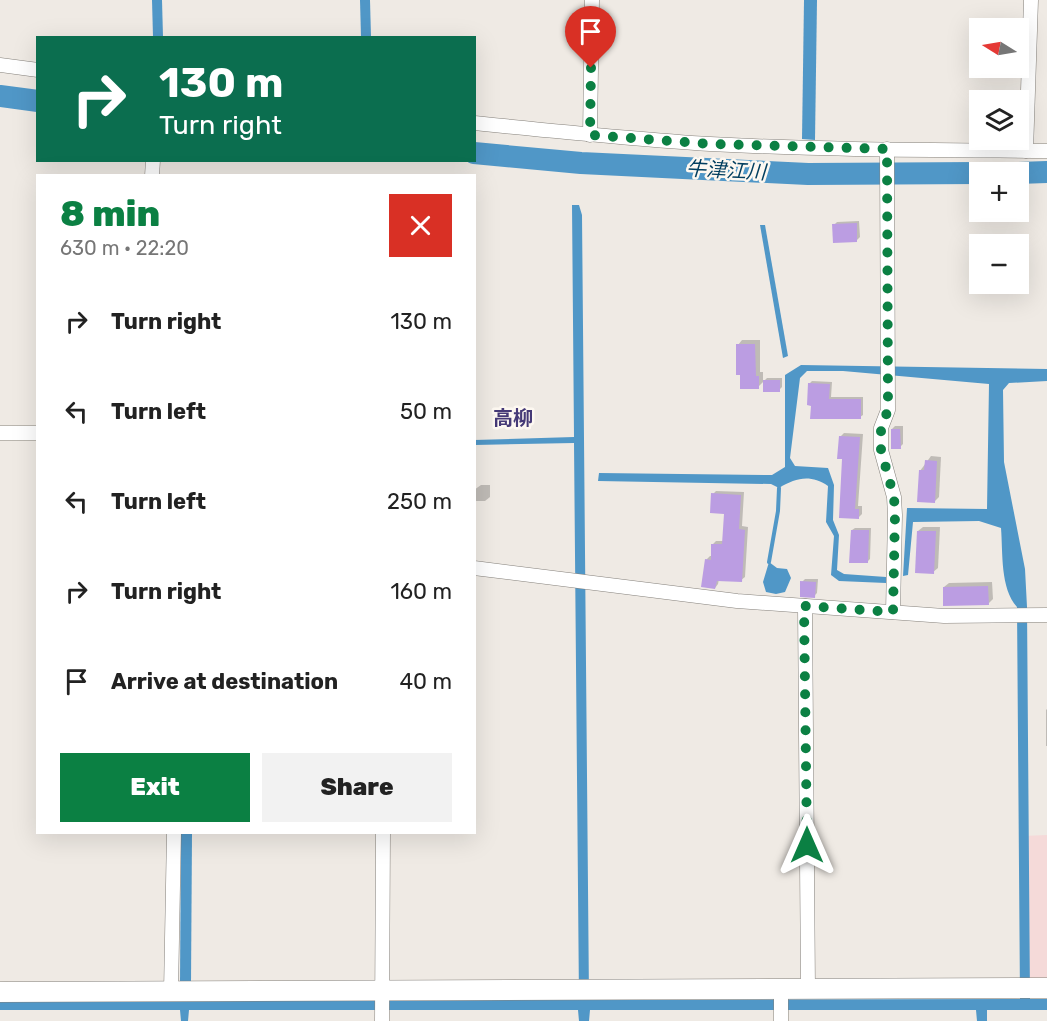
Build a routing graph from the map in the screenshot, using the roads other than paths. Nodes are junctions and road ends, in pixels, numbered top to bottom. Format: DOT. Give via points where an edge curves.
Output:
graph roads {
  1 [pos="592,0"];
  2 [pos="1031,0"];
  3 [pos="0,65"];
  4 [pos="36,70"];
  5 [pos="476,123"];
  6 [pos="590,135"];
  7 [pos="887,149"];
  8 [pos="1026,151"];
  9 [pos="1047,151"];
  10 [pos="0,433"];
  11 [pos="36,433"];
  12 [pos="476,568"];
  13 [pos="804,606"];
  14 [pos="893,612"];
  15 [pos="1047,615"];
  16 [pos="174,834"];
  17 [pos="383,834"];
  18 [pos="1032,988"];
  19 [pos="781,989"];
  20 [pos="808,989"];
  21 [pos="382,991"];
  22 [pos="0,992"];
  23 [pos="171,992"];
  24 [pos="382,1018"];
  25 [pos="781,1019"];
  1 -- 6 [label="street"];
  2 -- 8 [label="street"];
  3 -- 4 [label="street"];
  5 -- 6 [label="street"];
  6 -- 7 [label="street" via="711,144"];
  7 -- 8 [label="street"];
  7 -- 14 [label="street" via="888,410 881,428 881,450 894,497"];
  8 -- 9 [label="street"];
  10 -- 11 [label="street"];
  12 -- 13 [label="street"];
  13 -- 14 [label="street"];
  13 -- 20 [label="street"];
  14 -- 15 [label="street" via="944,616"];
  16 -- 23 [label="street"];
  17 -- 21 [label="street"];
  18 -- 20 [label="street"];
  19 -- 20 [label="street"];
  19 -- 21 [label="street"];
  19 -- 25 [label="street"];
  21 -- 23 [label="street"];
  21 -- 24 [label="street"];
  22 -- 23 [label="street"];
}
